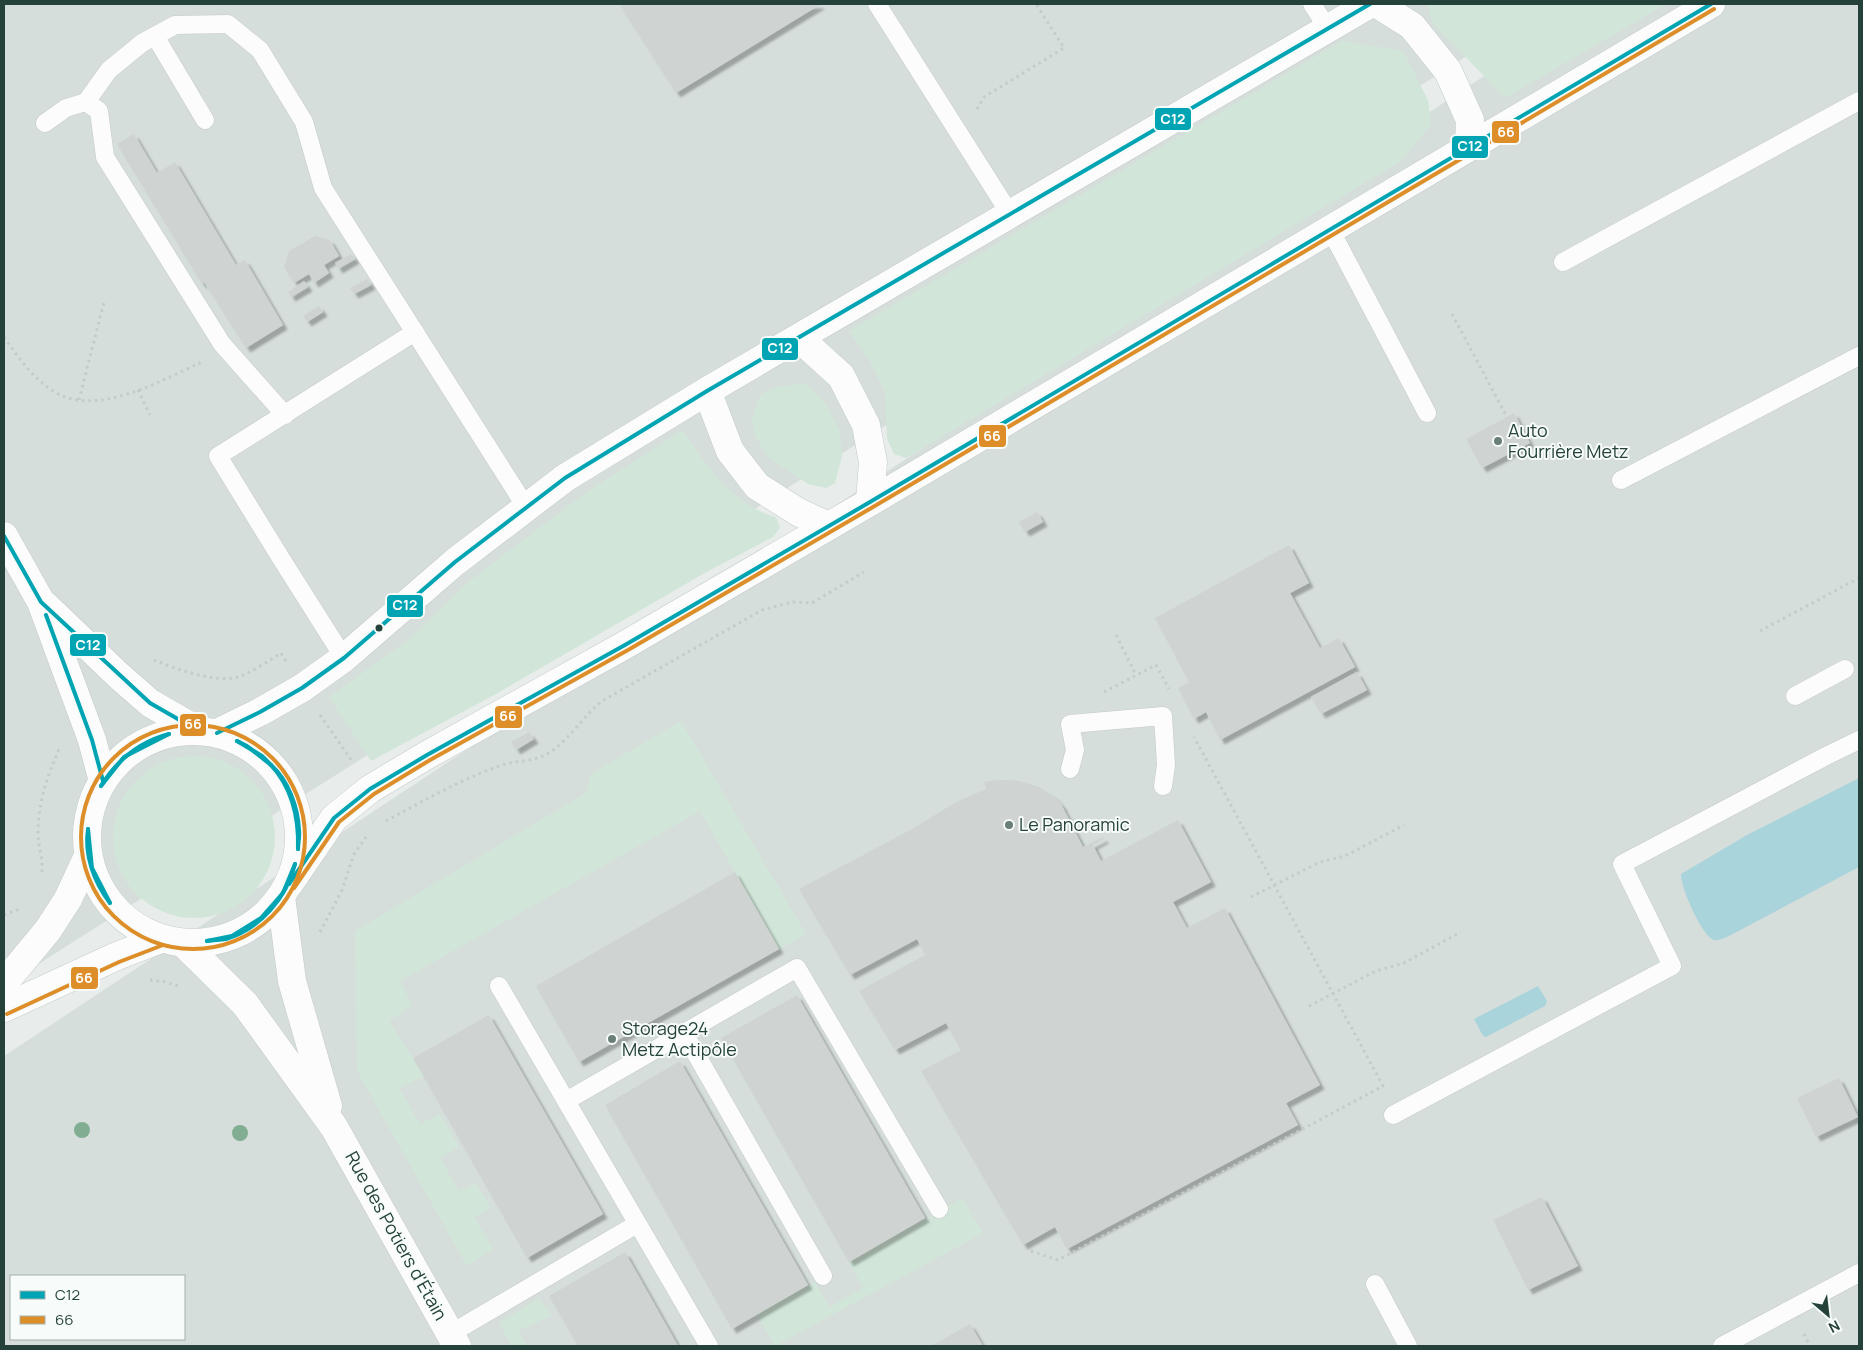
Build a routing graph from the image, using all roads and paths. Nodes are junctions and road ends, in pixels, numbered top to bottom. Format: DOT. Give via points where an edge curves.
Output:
graph roads {
  1 [pos="877,4"];
  2 [pos="1036,4"];
  3 [pos="1312,4"];
  4 [pos="1370,4"];
  5 [pos="1377,4"];
  6 [pos="1711,4"];
  7 [pos="1328,29"];
  8 [pos="155,36"];
  9 [pos="1859,101"];
  10 [pos="86,102"];
  11 [pos="976,113"];
  12 [pos="204,120"];
  13 [pos="45,123"];
  14 [pos="1470,147"];
  15 [pos="1010,214"];
  16 [pos="1330,229"];
  17 [pos="1563,262"];
  18 [pos="104,302"];
  19 [pos="1452,314"];
  20 [pos="415,332"];
  21 [pos="4,337"];
  22 [pos="799,338"];
  23 [pos="227,349"];
  24 [pos="1859,356"];
  25 [pos="138,390"];
  26 [pos="707,391"];
  27 [pos="79,400"];
  28 [pos="1427,413"];
  29 [pos="150,415"];
  30 [pos="285,415"];
  31 [pos="1507,417"];
  32 [pos="1621,480"];
  33 [pos="870,502"];
  34 [pos="526,507"];
  35 [pos="828,526"];
  36 [pos="4,536"];
  37 [pos="864,572"];
  38 [pos="1859,578"];
  39 [pos="41,602"];
  40 [pos="1760,631"];
  41 [pos="1116,635"];
  42 [pos="281,653"];
  43 [pos="344,658"];
  44 [pos="1846,669"];
  45 [pos="1136,676"];
  46 [pos="302,688"];
  47 [pos="1170,690"];
  48 [pos="1102,693"];
  49 [pos="1795,696"];
  50 [pos="207,732"];
  51 [pos="1192,733"];
  52 [pos="1859,740"];
  53 [pos="1070,769"];
  54 [pos="102,781"];
  55 [pos="1163,786"];
  56 [pos="370,789"];
  57 [pos="388,820"];
  58 [pos="383,823"];
  59 [pos="1404,825"];
  60 [pos="371,832"];
  61 [pos="88,856"];
  62 [pos="1274,886"];
  63 [pos="285,890"];
  64 [pos="1251,897"];
  65 [pos="1461,932"];
  66 [pos="172,941"];
  67 [pos="320,941"];
  68 [pos="146,980"];
  69 [pos="4,983"];
  70 [pos="499,986"];
  71 [pos="181,987"];
  72 [pos="1333,994"];
  73 [pos="1309,1006"];
  74 [pos="4,1008"];
  75 [pos="684,1033"];
  76 [pos="566,1101"];
  77 [pos="1393,1115"];
  78 [pos="334,1127"];
  79 [pos="939,1209"];
  80 [pos="637,1224"];
  81 [pos="1031,1251"];
  82 [pos="1859,1273"];
  83 [pos="823,1276"];
  84 [pos="1376,1284"];
  85 [pos="1800,1327"];
  86 [pos="453,1340"];
  87 [pos="709,1346"];
  88 [pos="1408,1346"];
  89 [pos="1722,1346"];
  90 [pos="1810,1346"];
  1 -- 15 [label="lane"];
  2 -- 11 [label="path" via="1064,48 984,97"];
  3 -- 7 [label="lane"];
  4 -- 7 [label="main road"];
  5 -- 14 [label="main road" via="1412,26 1448,71 1470,120"];
  6 -- 14 [label="main road"];
  7 -- 15 [label="main road"];
  8 -- 10 [label="lane" via="108,70"];
  8 -- 12 [label="lane"];
  8 -- 20 [label="lane" via="175,24 228,24 260,50 304,122 323,188"];
  9 -- 17 [label="lane"];
  10 -- 13 [label="lane" via="66,108"];
  10 -- 23 [label="lane" via="99,111 105,157"];
  14 -- 16 [label="main road"];
  15 -- 22 [label="main road"];
  16 -- 28 [label="lane"];
  16 -- 33 [label="main road"];
  18 -- 27 [label="path"];
  19 -- 31 [label="path"];
  20 -- 30 [label="lane"];
  20 -- 34 [label="lane"];
  21 -- 27 [label="path" via="41,382 54,392"];
  22 -- 26 [label="main road"];
  22 -- 33 [label="main road" via="842,376 866,425 873,462"];
  23 -- 25 [label="path"];
  23 -- 30 [label="lane"];
  24 -- 32 [label="lane"];
  25 -- 27 [label="path" via="114,398"];
  25 -- 29 [label="path"];
  26 -- 34 [label="main road" via="565,478"];
  26 -- 35 [label="main road" via="730,451 757,486 798,512"];
  30 -- 43 [label="lane" via="218,456"];
  33 -- 35 [label="main road"];
  34 -- 43 [label="main road" via="455,562"];
  35 -- 56 [label="main road"];
  36 -- 39 [label="main road"];
  37 -- 57 [label="path" via="812,603 793,602 762,610 602,701 547,754 470,777"];
  38 -- 40 [label="path"];
  39 -- 50 [label="main road" via="150,703"];
  39 -- 54 [label="main road" via="92,740"];
  41 -- 45 [label="path"];
  42 -- 46 [label="path"];
  43 -- 46 [label="main road"];
  44 -- 49 [label="lane"];
  45 -- 47 [label="path" via="1156,664"];
  45 -- 48 [label="path"];
  46 -- 50 [label="main road" via="260,712"];
  46 -- 56 [label="path"];
  50 -- 54 [label="main road" via="169,734 151,739 115,764"];
  50 -- 63 [label="main road" via="234,739 251,748 266,759 288,788 295,806 299,844 296,865"];
  51 -- 62 [label="path"];
  52 -- 77 [label="lane" via="1622,864 1672,966"];
  53 -- 55 [label="lane" via="1075,750 1070,724 1163,716 1166,765"];
  54 -- 61 [label="main road" via="88,816"];
  56 -- 57 [label="path"];
  56 -- 63 [label="main road" via="334,818"];
  57 -- 58 [label="path"];
  59 -- 62 [label="path" via="1345,856 1320,862"];
  60 -- 67 [label="path" via="354,854 342,890 320,932"];
  61 -- 66 [label="main road" via="96,881 108,902 136,926"];
  61 -- 69 [label="main road" via="68,899 48,930"];
  62 -- 64 [label="path"];
  62 -- 72 [label="path"];
  63 -- 66 [label="main road" via="260,920 236,935 207,943"];
  63 -- 78 [label="main road, Rue des Potiers d'Étain" via="292,981"];
  65 -- 72 [label="path" via="1404,963 1376,971"];
  66 -- 74 [label="main road" via="117,956"];
  66 -- 78 [label="main road, Rue des Potiers d'Étain" via="245,1004"];
  68 -- 71 [label="path"];
  70 -- 76 [label="lane"];
  72 -- 73 [label="path"];
  72 -- 81 [label="path" via="1383,1086 1058,1260"];
  75 -- 76 [label="lane"];
  75 -- 79 [label="lane" via="798,968"];
  75 -- 83 [label="lane"];
  76 -- 80 [label="lane"];
  78 -- 86 [label="main road, Rue des Potiers d'Étain"];
  80 -- 86 [label="lane"];
  80 -- 87 [label="lane"];
  82 -- 89 [label="lane"];
  84 -- 88 [label="lane"];
  85 -- 90 [label="path"];
}
